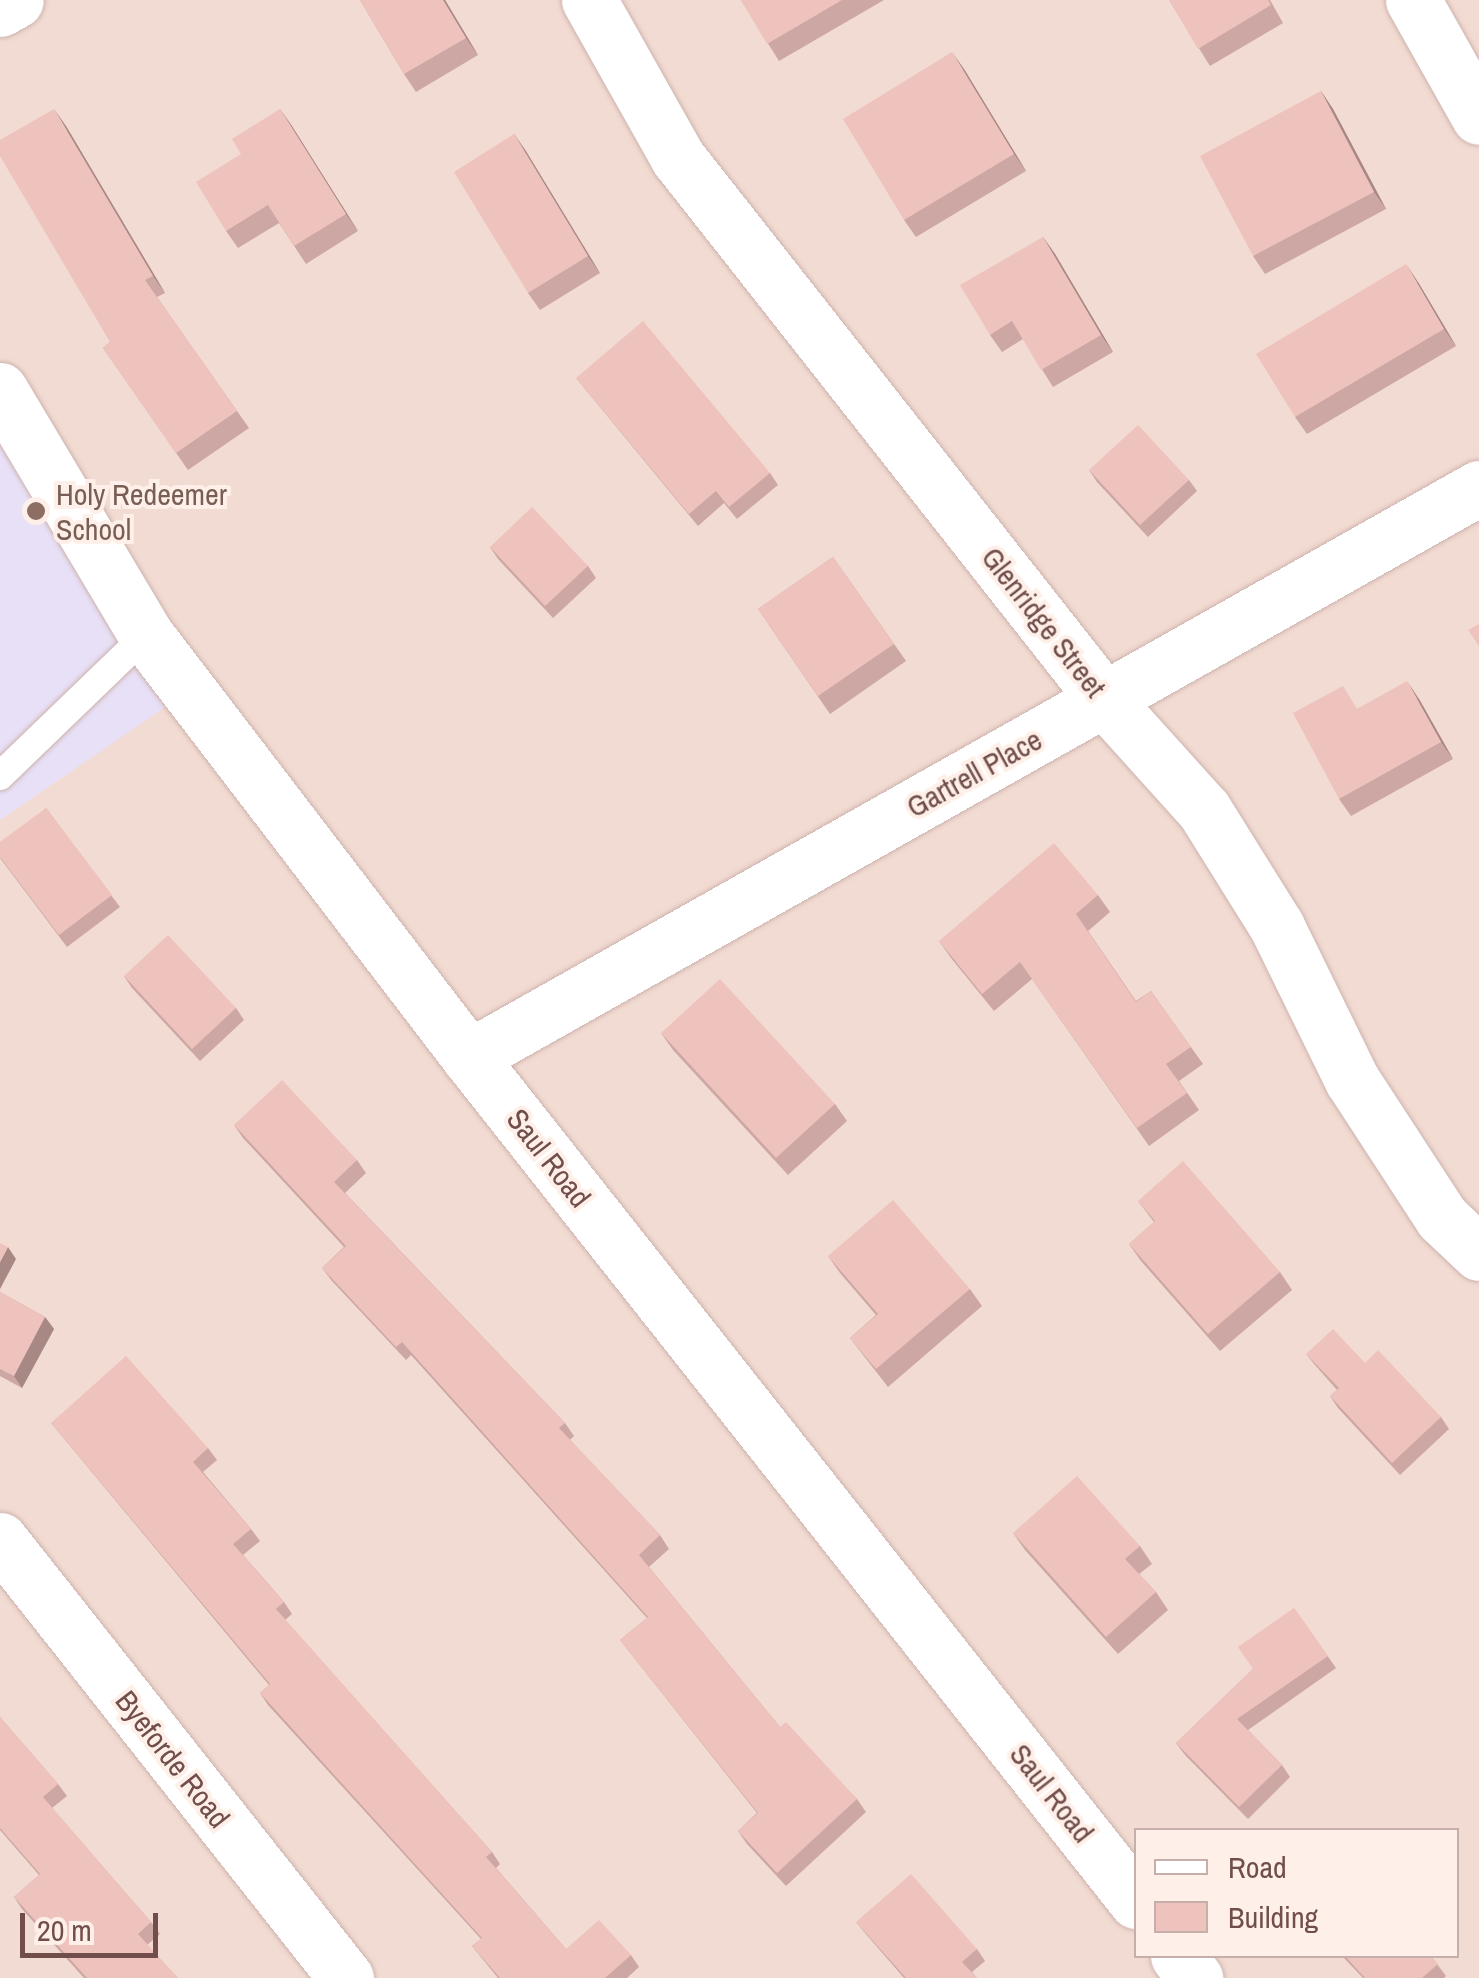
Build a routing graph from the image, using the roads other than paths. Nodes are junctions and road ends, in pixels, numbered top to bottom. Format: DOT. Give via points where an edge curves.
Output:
graph roads {
  1 [pos="16,0"];
  2 [pos="589,0"];
  3 [pos="1412,0"];
  4 [pos="0,9"];
  5 [pos="1479,116"];
  6 [pos="0,390"];
  7 [pos="1479,488"];
  8 [pos="146,635"];
  9 [pos="1104,699"];
  10 [pos="0,776"];
  11 [pos="469,1057"];
  12 [pos="1479,1253"];
  13 [pos="0,1540"];
  14 [pos="1134,1897"];
  15 [pos="1180,1958"];
  16 [pos="346,1978"];
  17 [pos="1195,1978"];
  1 -- 4 [label="street"];
  2 -- 9 [label="street, Glenridge Street" via="678,158"];
  3 -- 5 [label="street"];
  6 -- 8 [label="street, Saul Road"];
  7 -- 9 [label="street, Gartrell Place"];
  8 -- 10 [label="lane"];
  8 -- 11 [label="street, Saul Road"];
  9 -- 11 [label="street, Gartrell Place"];
  9 -- 12 [label="street, Glenridge Street" via="1204,810 1277,927 1352,1080 1442,1218"];
  11 -- 14 [label="street, Saul Road"];
  13 -- 16 [label="street, Byeforde Road"];
  15 -- 17 [label="street"];
}
